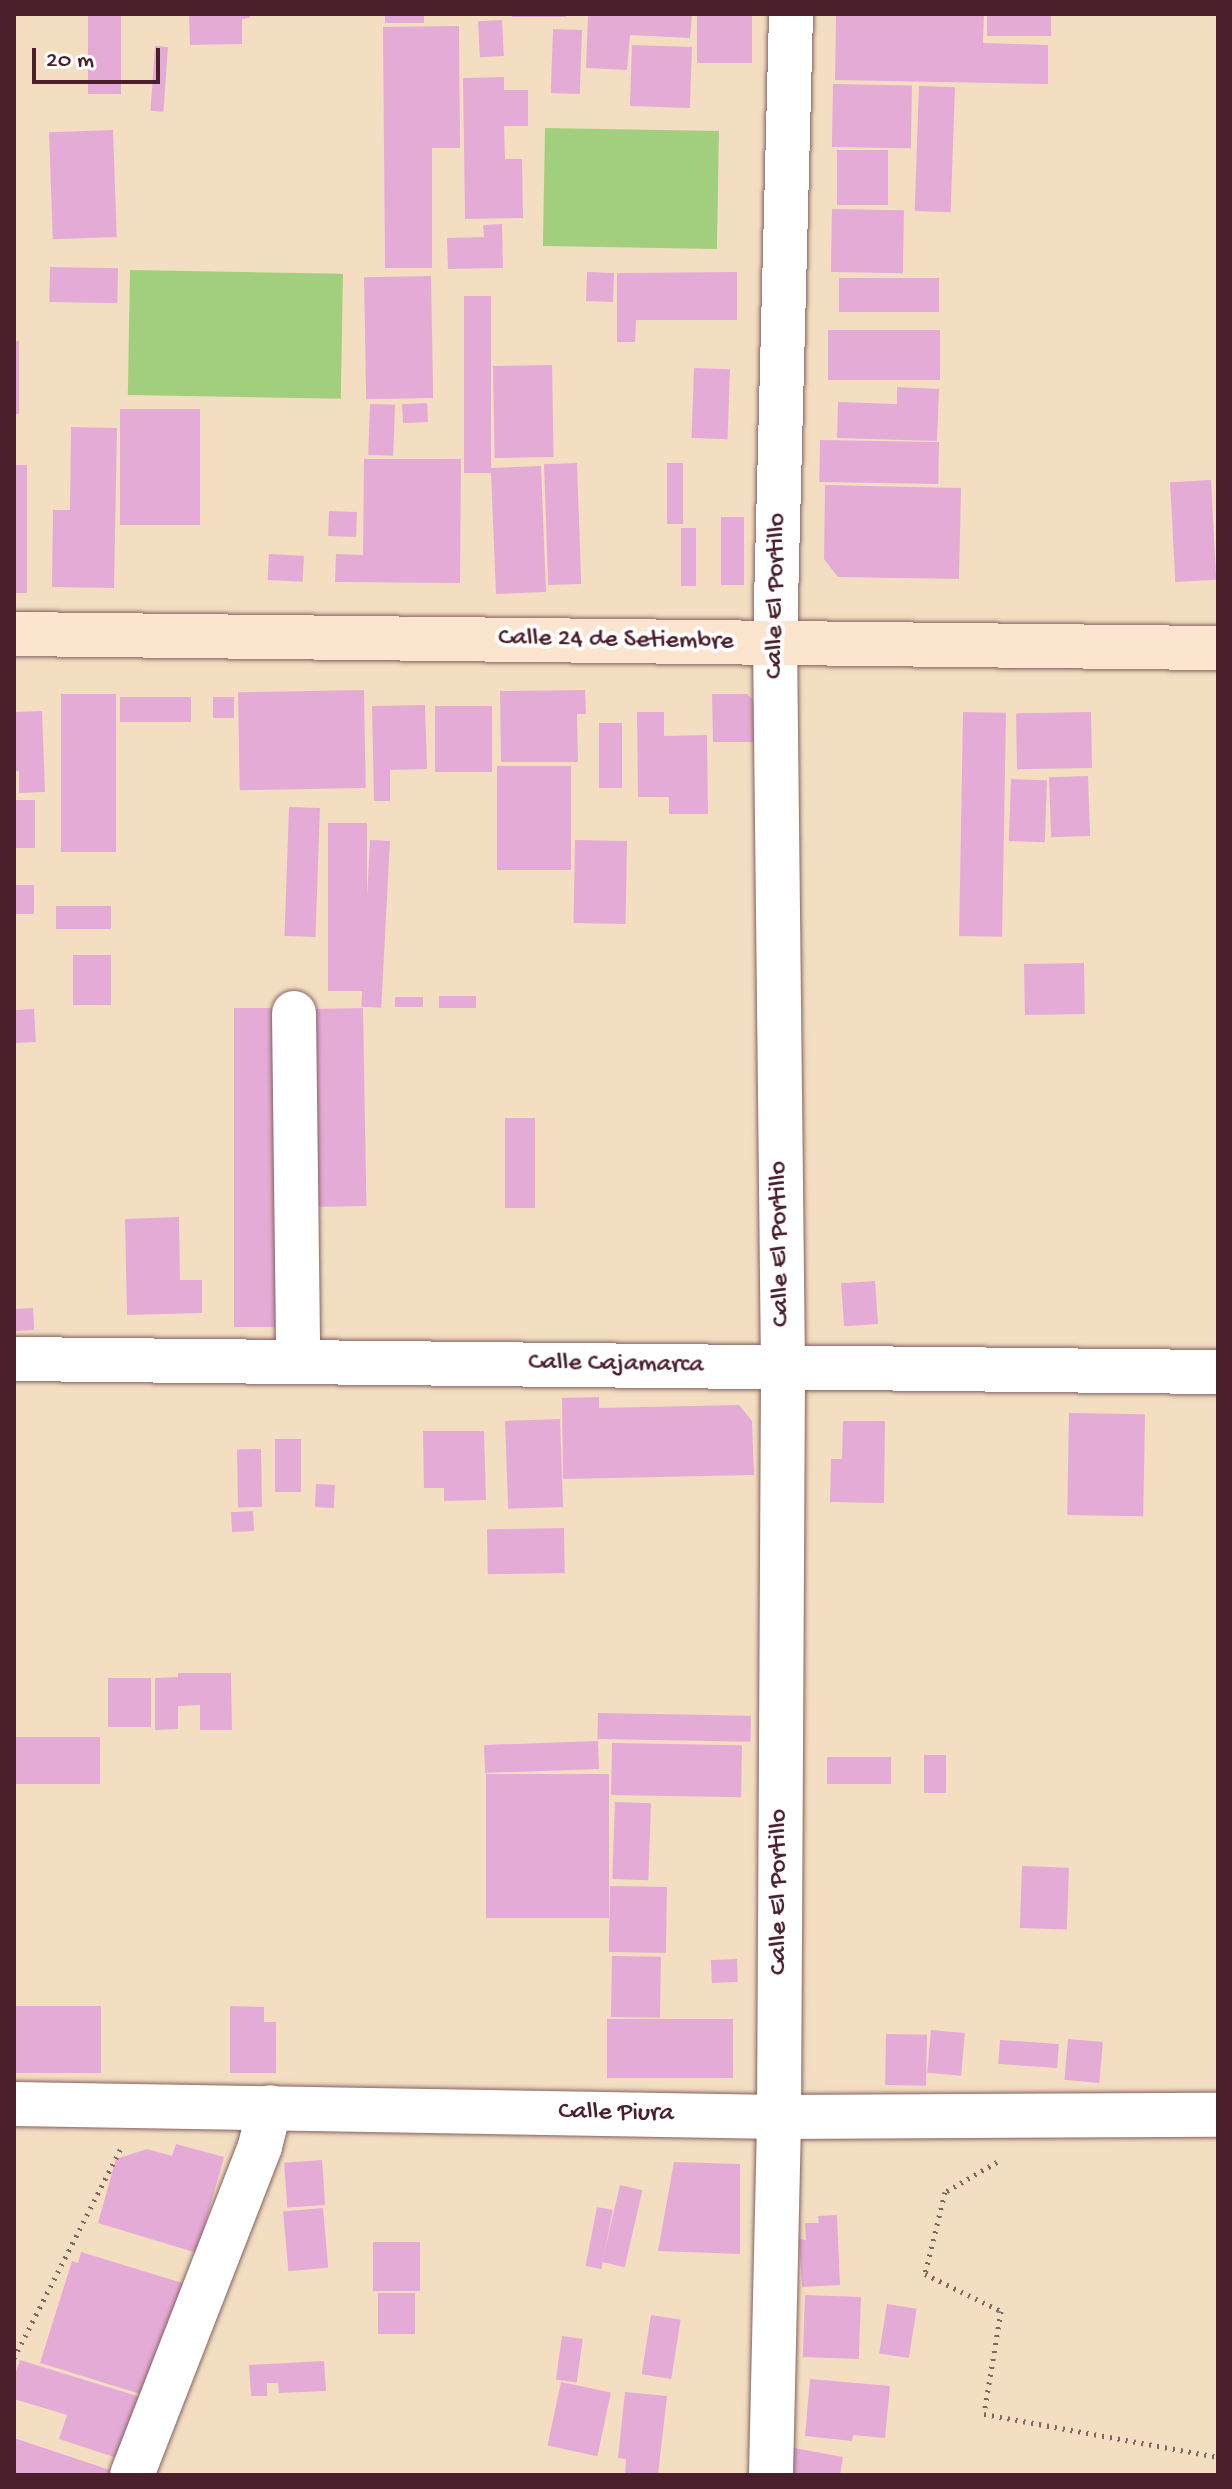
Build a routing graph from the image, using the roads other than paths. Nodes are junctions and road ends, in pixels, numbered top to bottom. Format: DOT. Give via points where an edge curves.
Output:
graph roads {
  1 [pos="791,14"];
  2 [pos="14,634"];
  3 [pos="775,642"];
  4 [pos="1218,648"];
  5 [pos="294,1013"];
  6 [pos="14,1359"];
  7 [pos="298,1362"];
  8 [pos="783,1367"];
  9 [pos="1218,1372"];
  10 [pos="14,2104"];
  11 [pos="270,2107"];
  12 [pos="1218,2115"];
  13 [pos="779,2117"];
  14 [pos="132,2475"];
  15 [pos="771,2475"];
  1 -- 3 [label="street, Calle El Portillo"];
  2 -- 3 [label="street, Calle 24 de Setiembre"];
  3 -- 4 [label="street, Calle 24 de Setiembre"];
  3 -- 8 [label="street, Calle El Portillo"];
  5 -- 7 [label="street"];
  6 -- 7 [label="street, Calle Cajamarca"];
  7 -- 8 [label="street, Calle Cajamarca"];
  8 -- 9 [label="street, Calle Cajamarca"];
  8 -- 13 [label="street, Calle El Portillo"];
  10 -- 11 [label="street, Calle Piura"];
  11 -- 13 [label="street, Calle Piura"];
  11 -- 14 [label="street" via="260,2146"];
  12 -- 13 [label="street, Calle Piura"];
  13 -- 15 [label="street, Calle El Portillo"];
}
